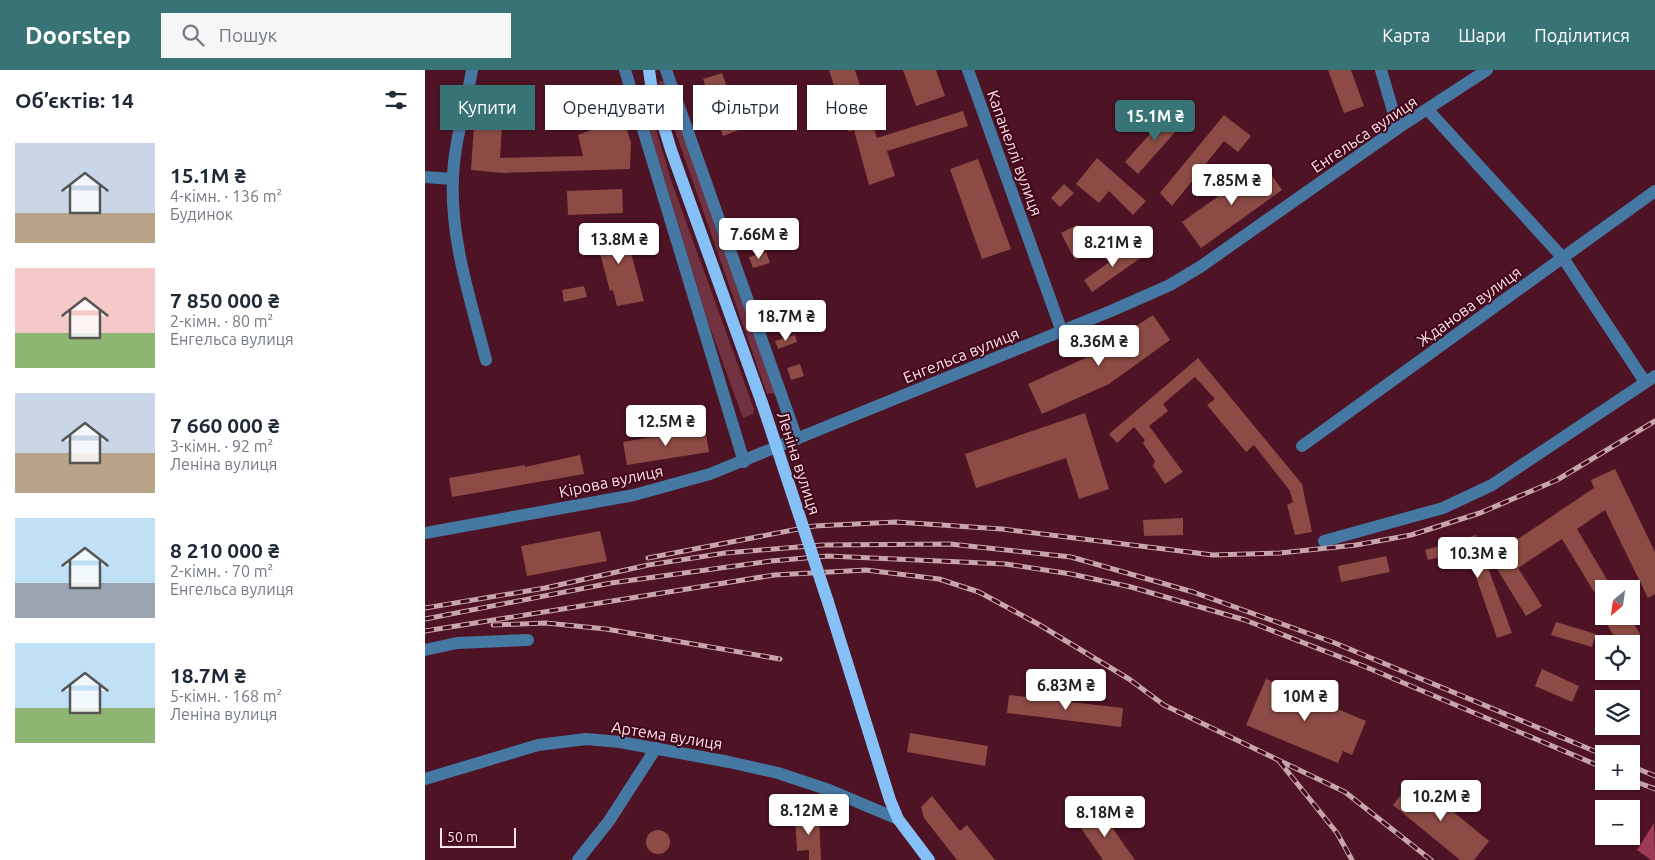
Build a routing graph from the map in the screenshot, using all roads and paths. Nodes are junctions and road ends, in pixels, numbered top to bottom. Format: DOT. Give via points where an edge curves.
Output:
graph roads {
  1 [pos="472,70"];
  2 [pos="625,70"];
  3 [pos="643,70"];
  4 [pos="649,70"];
  5 [pos="666,70"];
  6 [pos="968,70"];
  7 [pos="1381,70"];
  8 [pos="1487,70"];
  9 [pos="651,84"];
  10 [pos="1428,110"];
  11 [pos="1398,128"];
  12 [pos="425,177"];
  13 [pos="453,179"];
  14 [pos="1655,191"];
  15 [pos="1563,258"];
  16 [pos="1062,332"];
  17 [pos="486,360"];
  18 [pos="1650,379"];
  19 [pos="797,439"];
  20 [pos="1302,446"];
  21 [pos="744,462"];
  22 [pos="425,533"];
  23 [pos="1324,541"];
  24 [pos="528,640"];
  25 [pos="425,650"];
  26 [pos="656,748"];
  27 [pos="425,779"];
  28 [pos="899,818"];
  29 [pos="577,860"];
  30 [pos="929,860"];
  1 -- 13 [label="street"];
  2 -- 21 [label="street"];
  3 -- 9 [label="main road"];
  4 -- 9 [label="main road, Леніна вулиця"];
  5 -- 19 [label="street, Леніна вулиця"];
  6 -- 16 [label="street, Капанеллі вулиця"];
  7 -- 11 [label="street"];
  8 -- 10 [label="street, Енгельса вулиця"];
  9 -- 28 [label="main road, Леніна вулиця, bridge" via="671,150 762,403 883,782"];
  10 -- 11 [label="street, Енгельса вулиця"];
  10 -- 15 [label="street"];
  11 -- 16 [label="street, Енгельса вулиця" via="1200,267 1170,285"];
  12 -- 13 [label="street"];
  13 -- 17 [label="street" via="453,215 458,246"];
  14 -- 15 [label="street, Жданова вулиця"];
  15 -- 18 [label="street"];
  15 -- 20 [label="street, Жданова вулиця"];
  16 -- 19 [label="street, Енгельса вулиця"];
  18 -- 23 [label="street" via="1493,485 1443,508"];
  19 -- 21 [label="street, Кірова вулиця"];
  21 -- 22 [label="street, Кірова вулиця" via="634,495"];
  24 -- 25 [label="street" via="457,643"];
  26 -- 27 [label="street, Артема вулиця" via="586,739 537,745"];
  26 -- 28 [label="street, Артема вулиця" via="778,773"];
  26 -- 29 [label="street" via="609,821"];
  28 -- 30 [label="main road, Леніна вулиця"];
}
